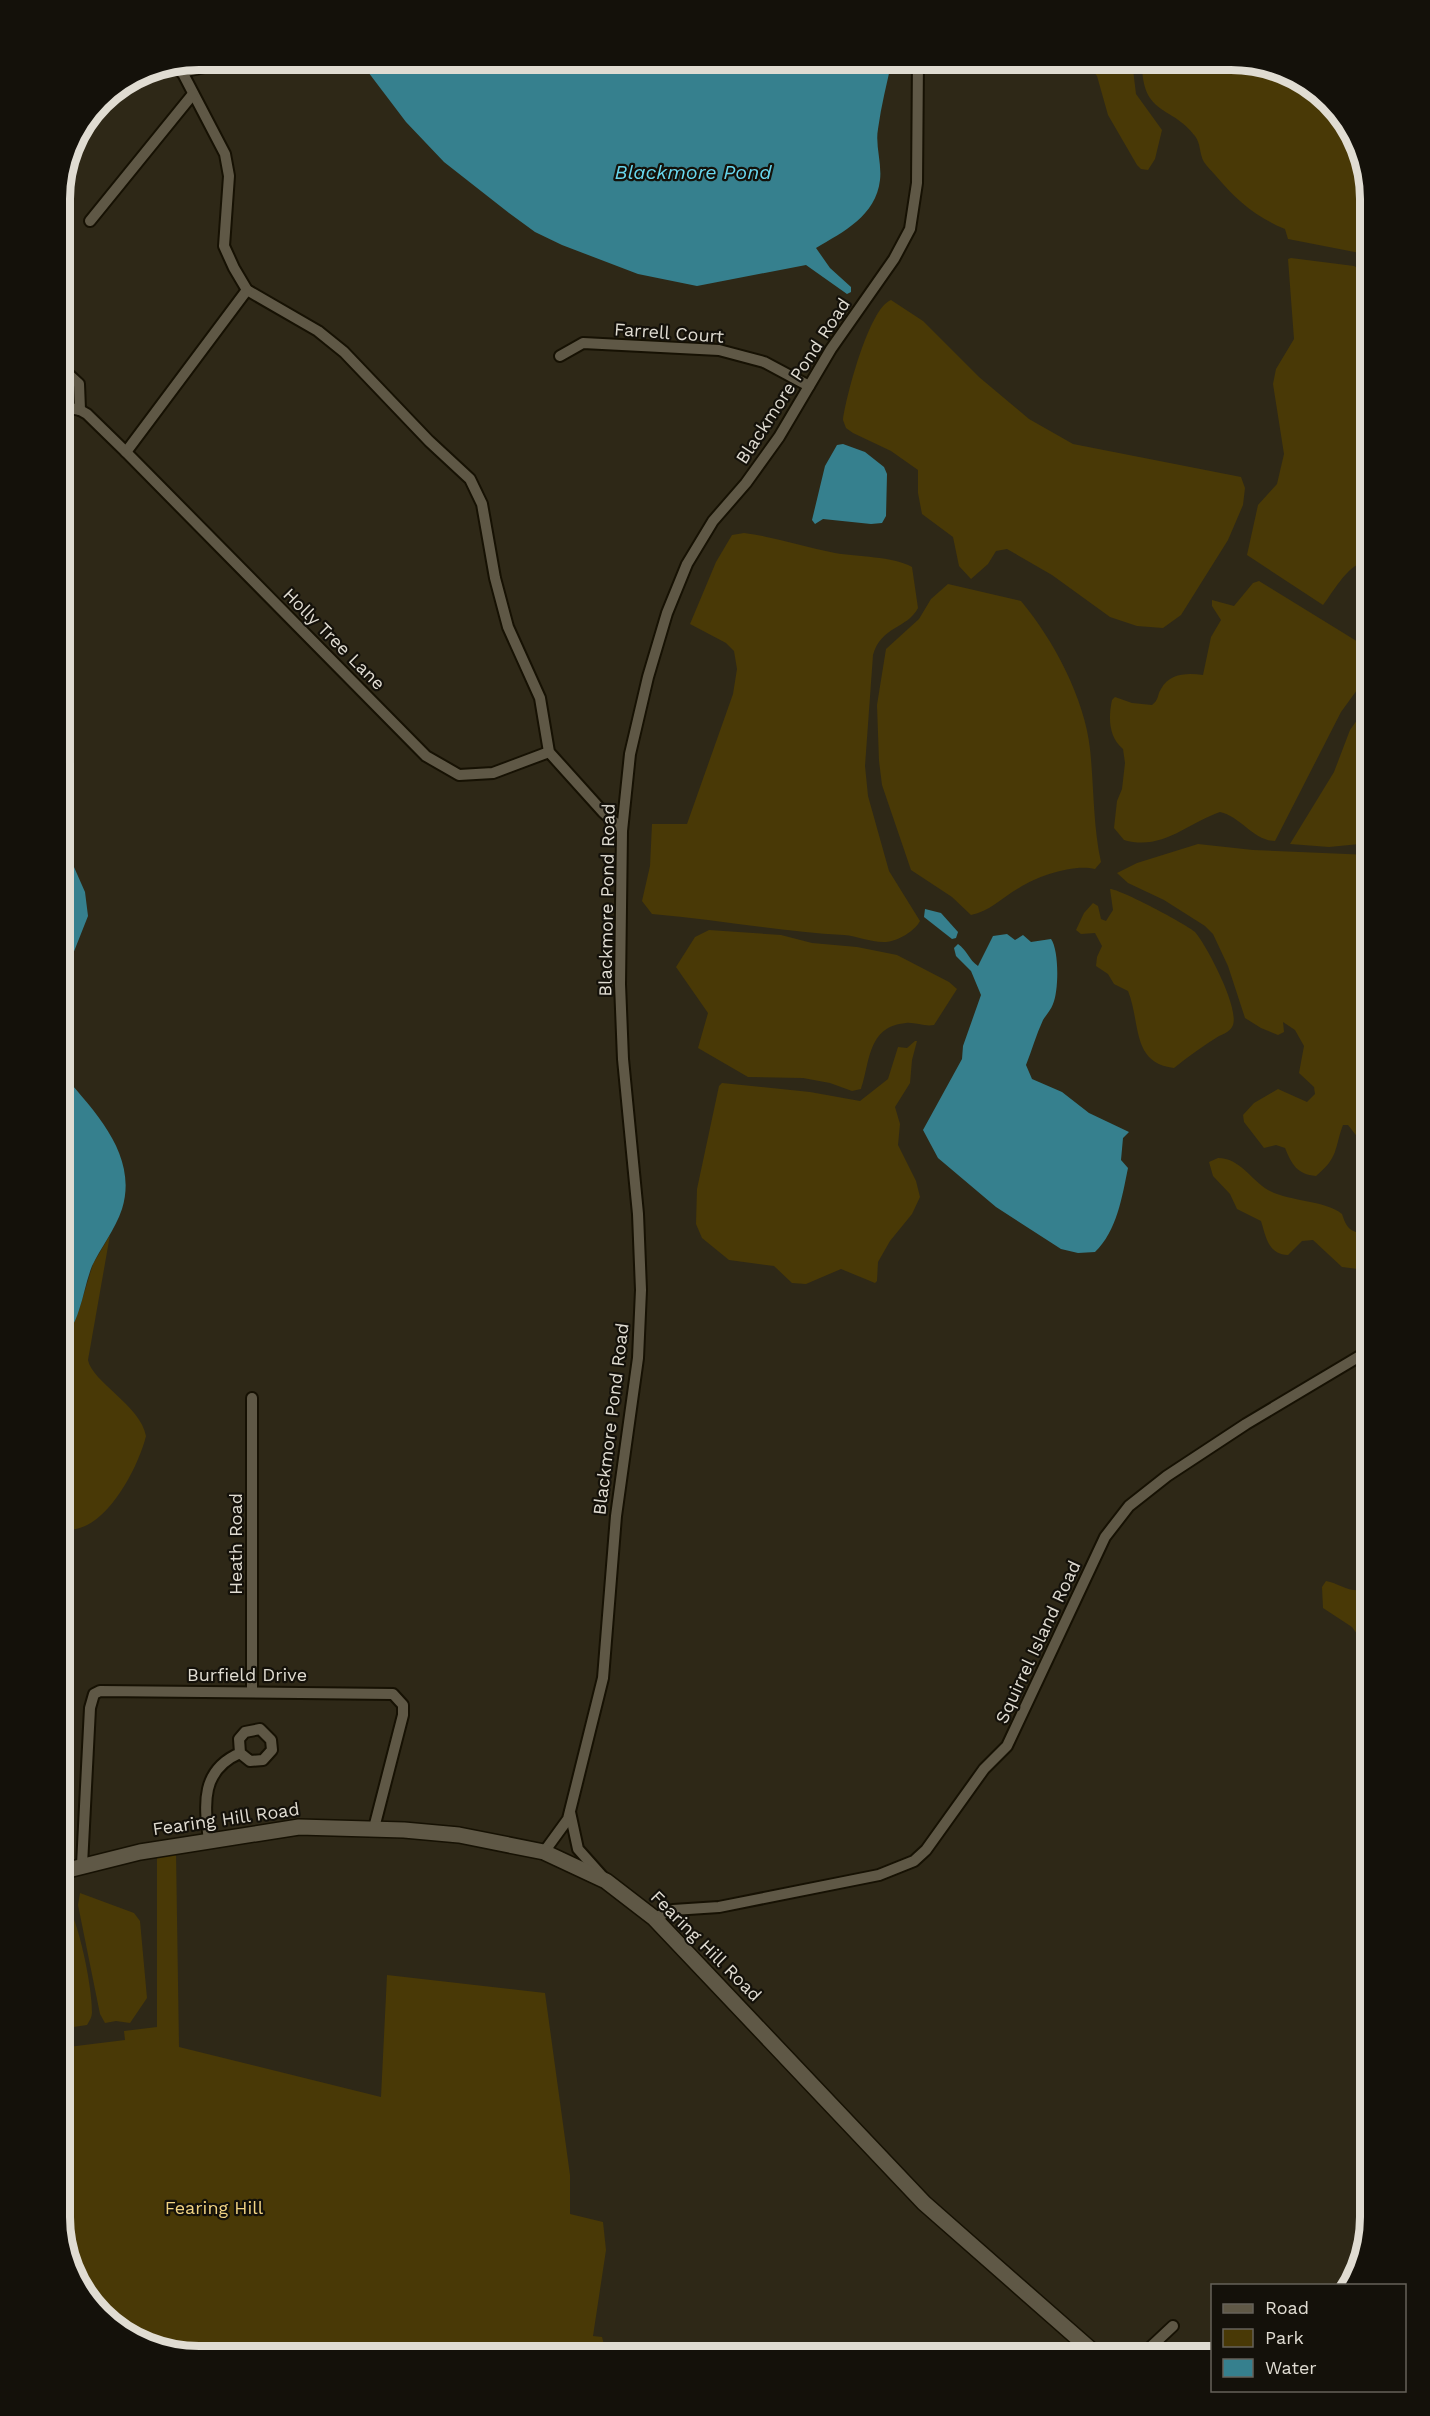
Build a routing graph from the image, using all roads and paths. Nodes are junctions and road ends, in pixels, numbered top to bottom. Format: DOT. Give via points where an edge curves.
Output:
graph roads {
  1 [pos="918,71"];
  2 [pos="182,72"];
  3 [pos="193,94"];
  4 [pos="90,221"];
  5 [pos="248,290"];
  6 [pos="560,356"];
  7 [pos="71,377"];
  8 [pos="809,386"];
  9 [pos="71,408"];
  10 [pos="80,410"];
  11 [pos="126,452"];
  12 [pos="549,752"];
  13 [pos="622,829"];
  14 [pos="1360,1356"];
  15 [pos="252,1398"];
  16 [pos="252,1691"];
  17 [pos="240,1753"];
  18 [pos="570,1812"];
  19 [pos="374,1828"];
  20 [pos="209,1840"];
  21 [pos="544,1852"];
  22 [pos="82,1864"];
  23 [pos="70,1868"];
  24 [pos="606,1881"];
  25 [pos="654,1918"];
  26 [pos="1173,2326"];
  27 [pos="1086,2346"];
  28 [pos="1152,2346"];
  1 -- 8 [label="street, Blackmore Pond Road" via="917,183 909,229 894,259"];
  2 -- 3 [label="street"];
  3 -- 4 [label="street"];
  3 -- 5 [label="street" via="225,154 229,176 224,246"];
  5 -- 11 [label="street"];
  5 -- 12 [label="street" via="318,331 344,352 478,490 505,617 540,698"];
  6 -- 8 [label="street, Farrell Court" via="583,343 719,350 764,362"];
  7 -- 10 [label="street" via="79,384"];
  8 -- 13 [label="street, Blackmore Pond Road" via="764,460 713,521 687,564 648,677 630,754"];
  9 -- 10 [label="street"];
  10 -- 11 [label="street, Holly Tree Lane"];
  11 -- 12 [label="street, Holly Tree Lane" via="433,762 459,775 493,773"];
  12 -- 13 [label="street"];
  13 -- 18 [label="street, Blackmore Pond Road" via="620,984 638,1214 638,1358 616,1516 603,1678"];
  14 -- 25 [label="street, Squirrel Island Road" via="1246,1424 1129,1506 1105,1537 1014,1735 914,1861 879,1875 719,1907 673,1910"];
  15 -- 16 [label="street, Heath Road"];
  16 -- 19 [label="street, Burfield Drive" via="385,1693 400,1699 403,1715"];
  16 -- 22 [label="street, Burfield Drive" via="107,1690 94,1694 90,1708"];
  17 -- 20 [label="street" via="221,1764 210,1782 206,1802"];
  18 -- 21 [label="street, Blackmore Pond Road"];
  18 -- 24 [label="street, Blackmore Pond Road" via="578,1849"];
  19 -- 20 [label="main road, Fearing Hill Road" via="299,1827"];
  19 -- 21 [label="main road, Fearing Hill Road" via="459,1835"];
  20 -- 22 [label="main road, Fearing Hill Road"];
  21 -- 24 [label="main road, Fearing Hill Road"];
  22 -- 23 [label="main road, Fearing Hill Road"];
  24 -- 25 [label="main road, Fearing Hill Road"];
  25 -- 27 [label="main road, Fearing Hill Road" via="924,2203"];
  26 -- 28 [label="street"];
}
